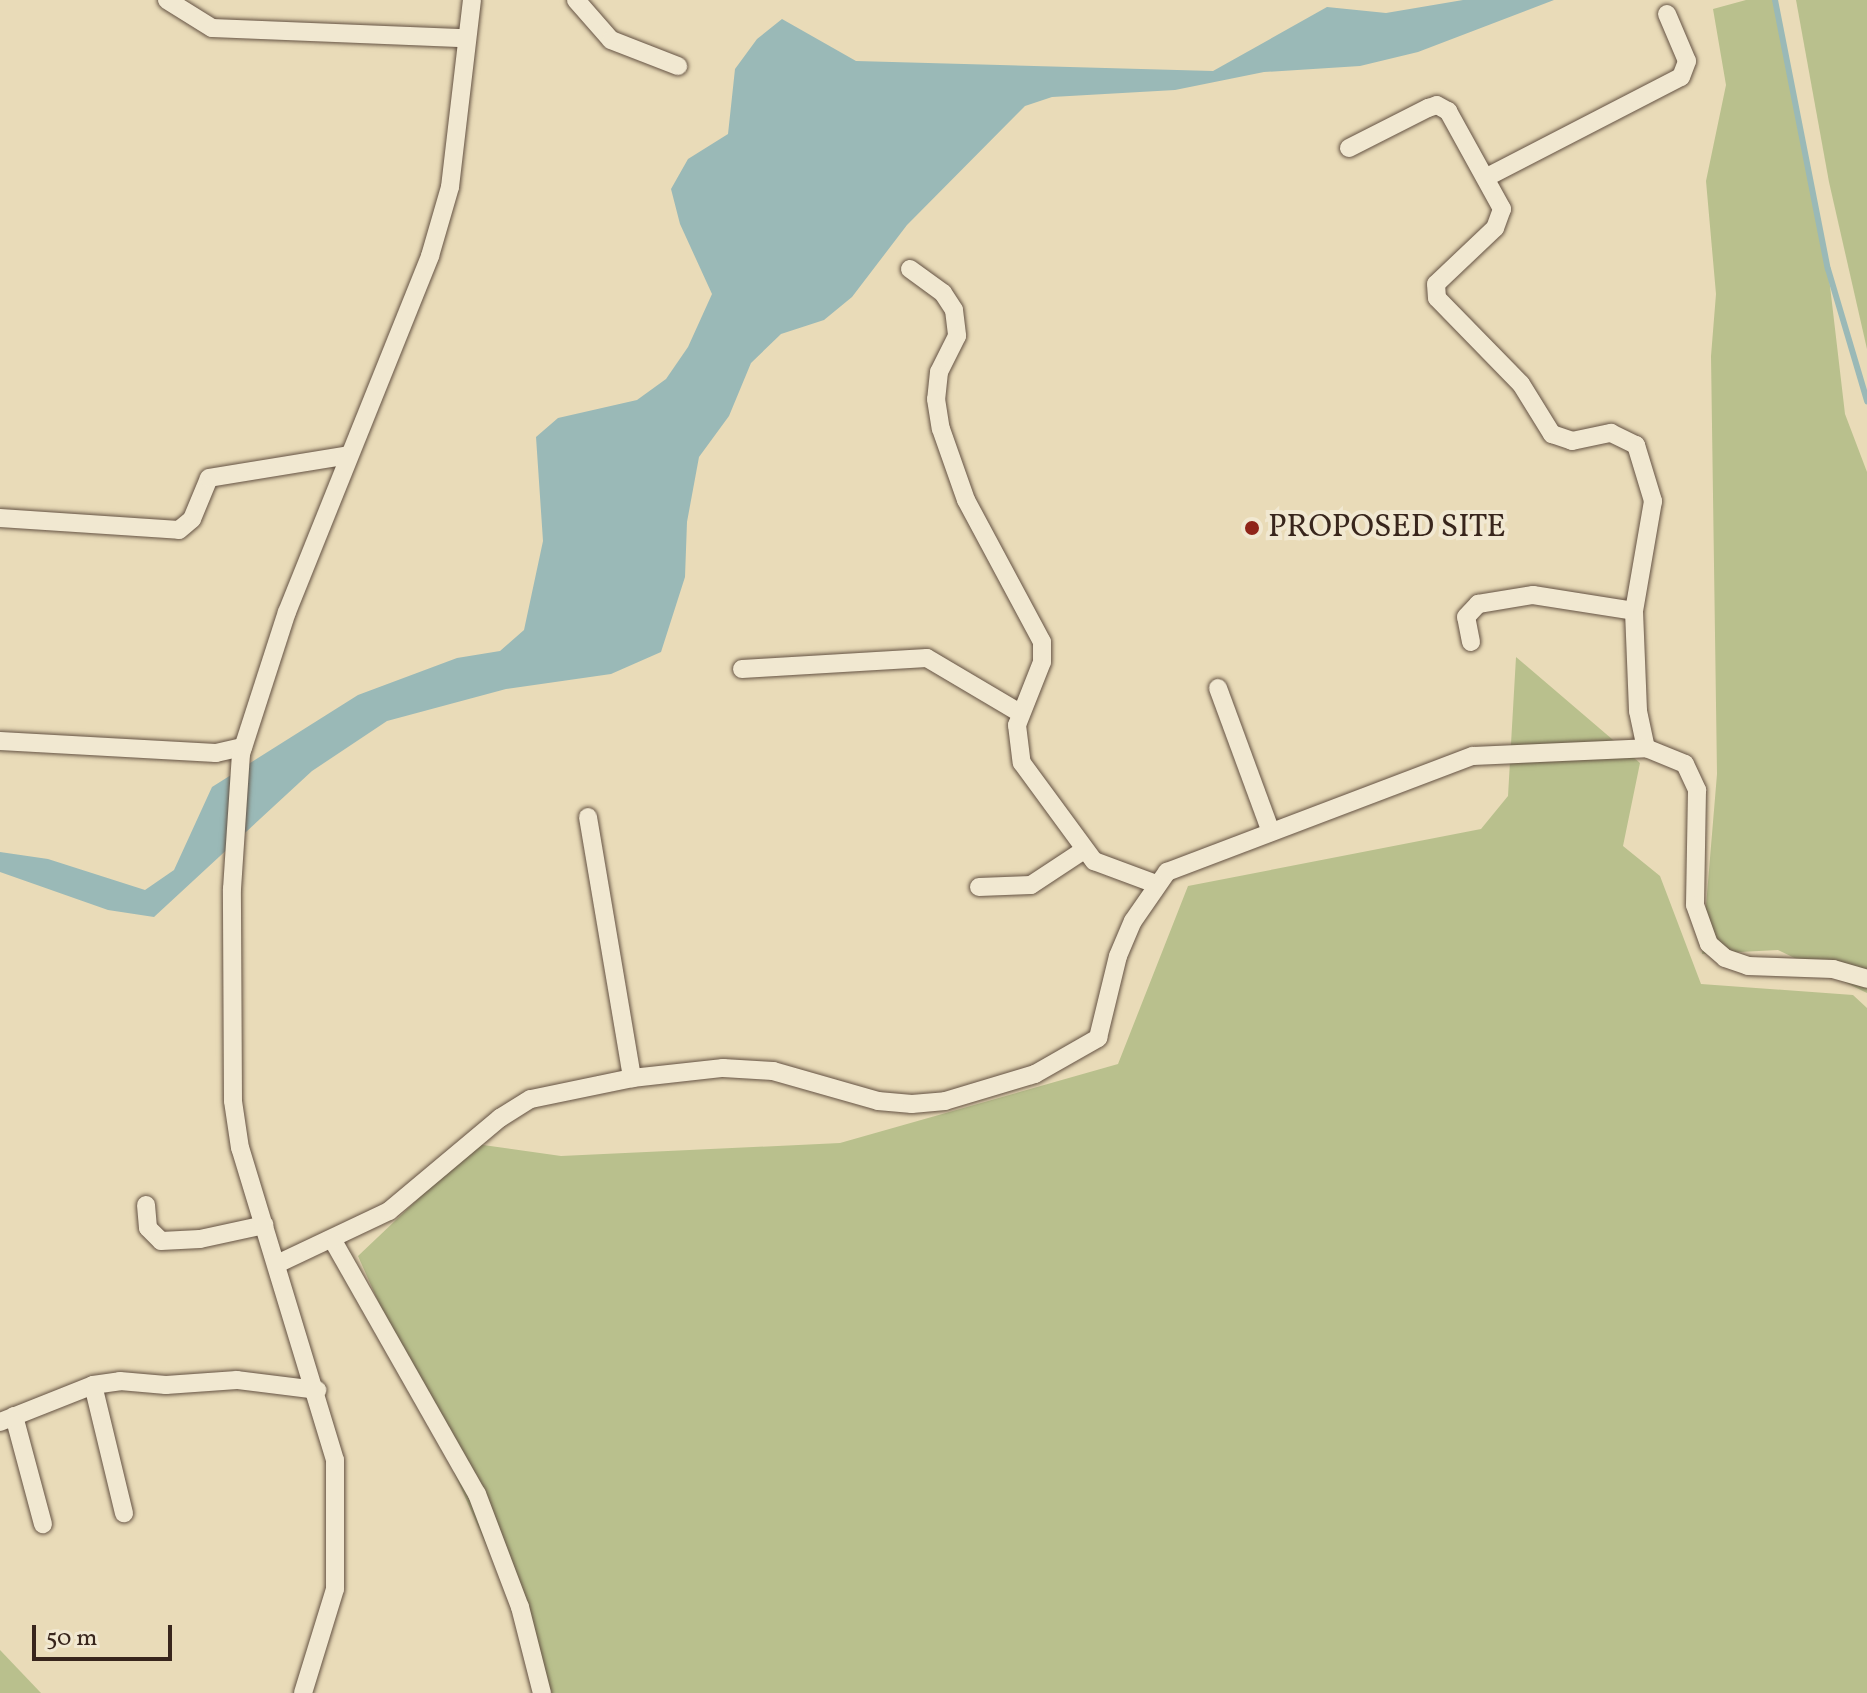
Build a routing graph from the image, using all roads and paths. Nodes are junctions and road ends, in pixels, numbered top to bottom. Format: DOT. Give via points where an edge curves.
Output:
graph roads {
  1 [pos="167,0"];
  2 [pos="472,0"];
  3 [pos="576,0"];
  4 [pos="1667,14"];
  5 [pos="465,38"];
  6 [pos="678,66"];
  7 [pos="1349,148"];
  8 [pos="1487,177"];
  9 [pos="910,269"];
  10 [pos="349,455"];
  11 [pos="0,518"];
  12 [pos="1634,611"];
  13 [pos="1471,642"];
  14 [pos="742,669"];
  15 [pos="1218,688"];
  16 [pos="1020,713"];
  17 [pos="0,741"];
  18 [pos="1646,748"];
  19 [pos="242,750"];
  20 [pos="588,817"];
  21 [pos="1271,832"];
  22 [pos="1084,850"];
  23 [pos="1156,884"];
  24 [pos="979,887"];
  25 [pos="1867,979"];
  26 [pos="632,1078"];
  27 [pos="146,1205"];
  28 [pos="264,1225"];
  29 [pos="332,1239"];
  30 [pos="277,1264"];
  31 [pos="93,1385"];
  32 [pos="317,1390"];
  33 [pos="7,1419"];
  34 [pos="124,1513"];
  35 [pos="43,1524"];
  36 [pos="303,1693"];
  37 [pos="542,1693"];
  1 -- 5 [label="street" via="212,28"];
  2 -- 5 [label="street"];
  3 -- 6 [label="street" via="611,40"];
  4 -- 8 [label="street" via="1687,61 1681,77"];
  5 -- 10 [label="street" via="462,109 450,187 430,256"];
  7 -- 8 [label="street" via="1428,108 1444,106"];
  8 -- 12 [label="street" via="1500,218 1434,289 1521,384 1552,434 1562,441 1611,433 1636,445 1653,501"];
  9 -- 16 [label="street" via="943,293 954,310 957,336 939,372 936,399 941,429 966,500 1042,642 1042,662"];
  10 -- 11 [label="street" via="209,478 192,519 179,530"];
  10 -- 19 [label="street" via="256,694"];
  12 -- 13 [label="street" via="1548,596 1478,604 1466,617"];
  12 -- 18 [label="street" via="1638,711"];
  14 -- 16 [label="street" via="927,658"];
  15 -- 21 [label="street"];
  16 -- 22 [label="street" via="1022,763"];
  17 -- 19 [label="street"];
  18 -- 21 [label="street" via="1473,756"];
  18 -- 25 [label="street" via="1685,764 1697,790 1695,905 1709,944 1725,958 1748,966 1833,969"];
  19 -- 28 [label="street" via="232,889 233,1101 240,1148"];
  20 -- 26 [label="street"];
  21 -- 23 [label="street" via="1179,866"];
  22 -- 23 [label="street" via="1101,865"];
  22 -- 24 [label="street" via="1031,885"];
  23 -- 26 [label="street" via="1118,956 1098,1038 1035,1074 945,1101 912,1104 751,1068"];
  26 -- 29 [label="street" via="531,1099 514,1108 389,1211"];
  27 -- 28 [label="street" via="148,1228 161,1241 200,1239"];
  28 -- 30 [label="street"];
  29 -- 30 [label="street"];
  29 -- 37 [label="street" via="477,1494 520,1607"];
  30 -- 32 [label="street" via="290,1319"];
  31 -- 32 [label="street" via="237,1380"];
  31 -- 33 [label="street"];
  31 -- 34 [label="street"];
  32 -- 36 [label="street" via="335,1460 338,1555 328,1620"];
  33 -- 35 [label="street"];
}
